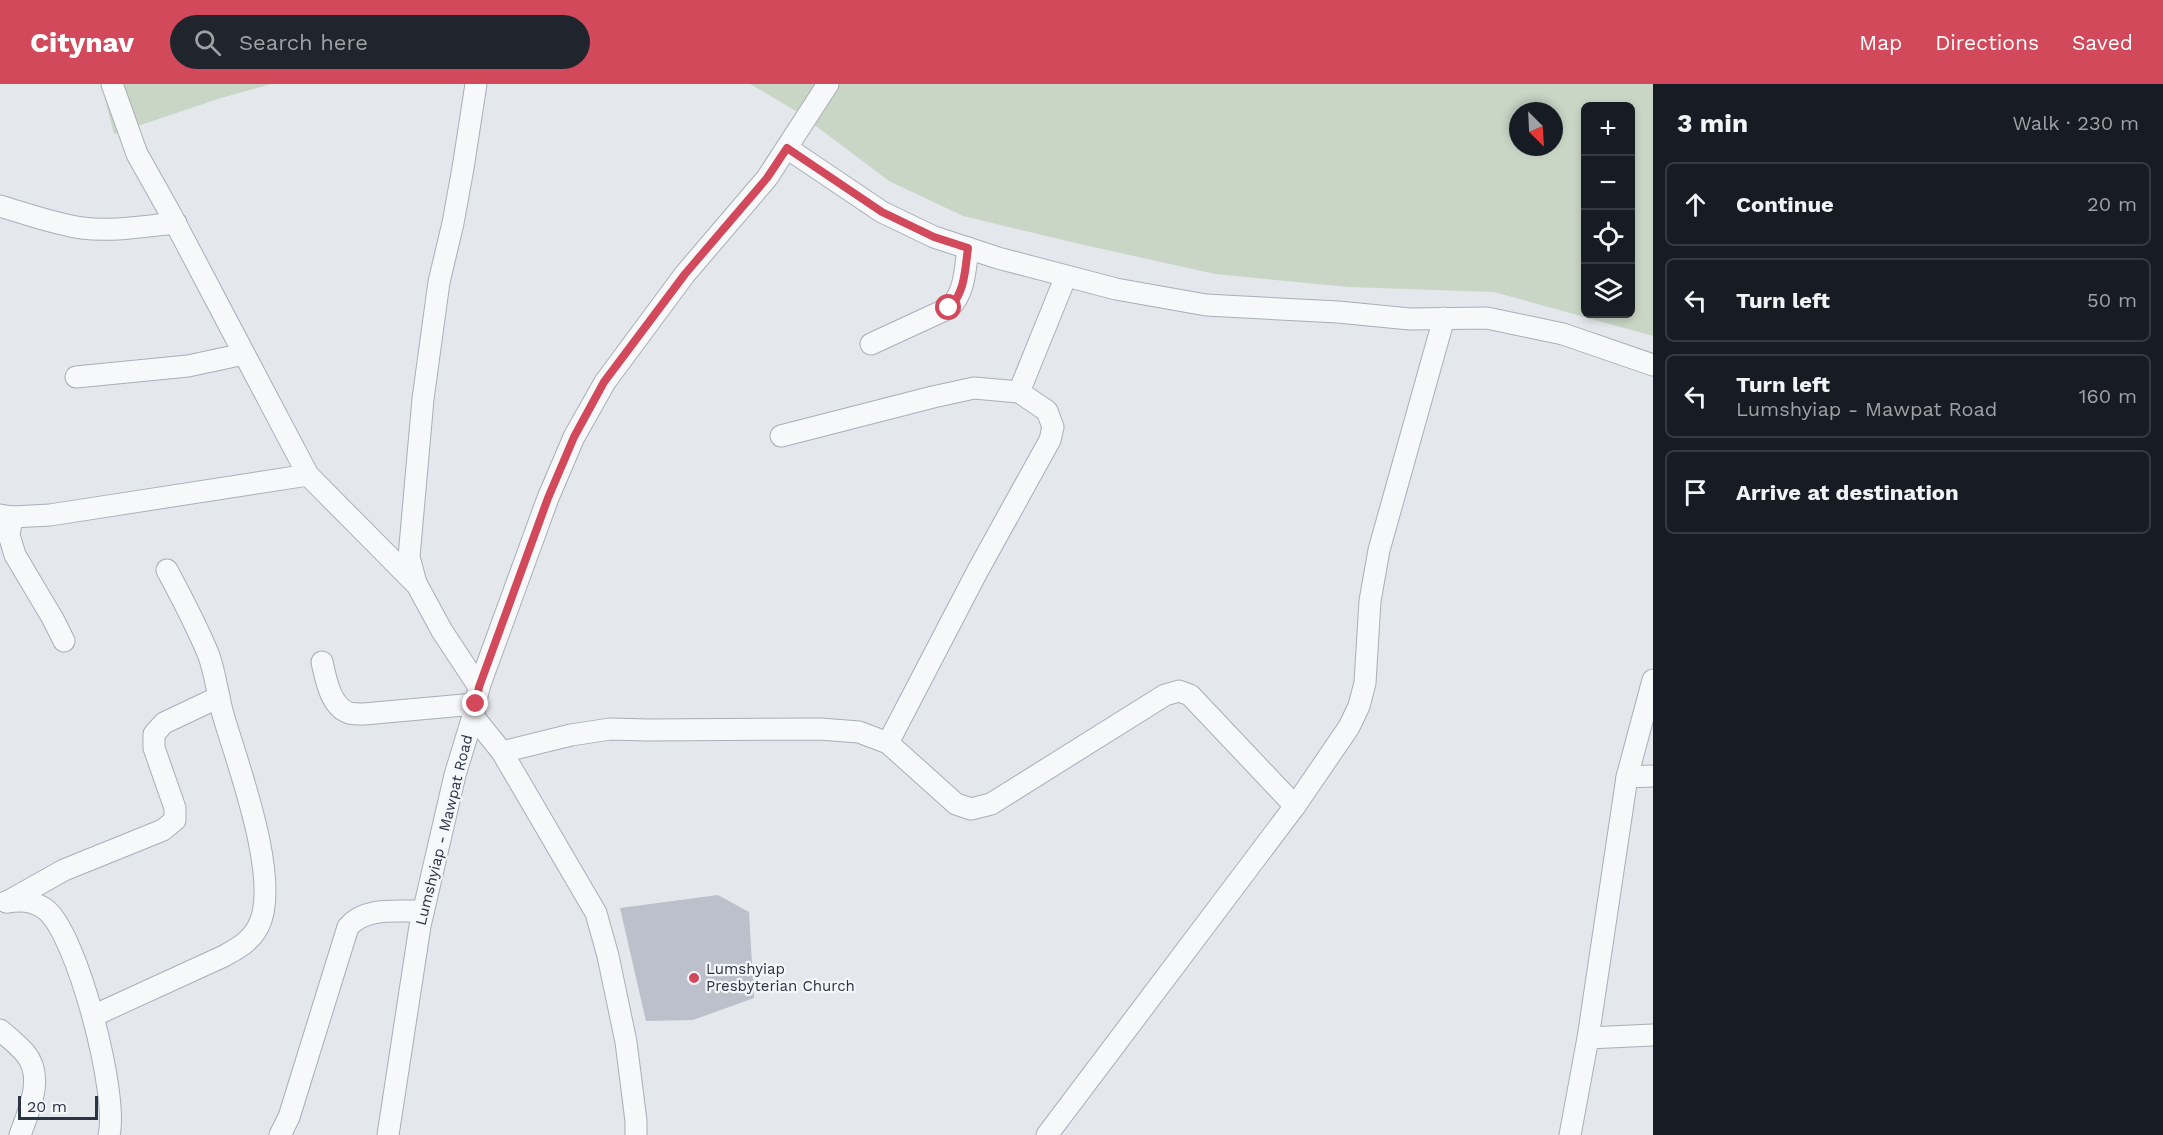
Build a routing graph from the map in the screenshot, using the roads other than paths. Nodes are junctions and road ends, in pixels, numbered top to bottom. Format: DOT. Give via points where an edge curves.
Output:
graph roads {
  1 [pos="112,84"];
  2 [pos="476,84"];
  3 [pos="828,84"];
  4 [pos="787,148"];
  5 [pos="0,206"];
  6 [pos="176,223"];
  7 [pos="968,248"];
  8 [pos="1066,276"];
  9 [pos="1444,318"];
  10 [pos="871,344"];
  11 [pos="244,354"];
  12 [pos="1653,365"];
  13 [pos="76,377"];
  14 [pos="1019,392"];
  15 [pos="781,436"];
  16 [pos="308,475"];
  17 [pos="6,516"];
  18 [pos="167,570"];
  19 [pos="416,583"];
  20 [pos="64,641"];
  21 [pos="322,662"];
  22 [pos="1653,680"];
  23 [pos="219,697"];
  24 [pos="476,702"];
  25 [pos="888,743"];
  26 [pos="502,752"];
  27 [pos="1653,776"];
  28 [pos="1627,777"];
  29 [pos="1295,806"];
  30 [pos="3,904"];
  31 [pos="423,911"];
  32 [pos="93,1016"];
  33 [pos="0,1029"];
  34 [pos="1653,1035"];
  35 [pos="1588,1038"];
  36 [pos="20,1135"];
  37 [pos="109,1135"];
  38 [pos="280,1135"];
  39 [pos="388,1135"];
  40 [pos="636,1135"];
  41 [pos="1047,1135"];
  42 [pos="1570,1135"];
  1 -- 6 [label="street" via="137,154"];
  2 -- 19 [label="street" via="439,282 423,399 409,557"];
  3 -- 4 [label="street, Lumshyiap - Mawpat Road"];
  4 -- 7 [label="street" via="882,212"];
  4 -- 24 [label="street, Lumshyiap - Mawpat Road" via="604,382 574,437 548,498"];
  5 -- 6 [label="street" via="82,228 107,230"];
  6 -- 11 [label="street"];
  7 -- 8 [label="street"];
  7 -- 10 [label="street" via="961,292 949,308"];
  8 -- 9 [label="street" via="1206,305"];
  8 -- 14 [label="street"];
  9 -- 12 [label="street" via="1487,318 1563,334"];
  9 -- 29 [label="street" via="1379,550 1370,601 1365,683 1359,706"];
  11 -- 13 [label="street" via="188,366"];
  11 -- 16 [label="street"];
  14 -- 15 [label="street" via="974,388"];
  14 -- 25 [label="street" via="1047,411 1053,427 1050,440"];
  16 -- 17 [label="street" via="50,515"];
  16 -- 19 [label="street"];
  17 -- 20 [label="street" via="15,555"];
  18 -- 23 [label="street" via="210,659"];
  19 -- 24 [label="street"];
  21 -- 24 [label="street" via="336,703 349,713"];
  22 -- 28 [label="street"];
  23 -- 30 [label="street" via="164,723 154,734 154,748 175,808 175,820 163,830 64,870"];
  23 -- 32 [label="street" via="251,804 262,860 264,904 259,926 245,945"];
  24 -- 26 [label="street"];
  24 -- 31 [label="street, Lumshyiap - Mawpat Road"];
  25 -- 26 [label="street" via="859,732 820,729 610,729"];
  25 -- 29 [label="street" via="956,804 971,809 991,804 1165,695 1179,691 1190,695"];
  26 -- 40 [label="street" via="596,913 626,1042"];
  27 -- 28 [label="street"];
  28 -- 35 [label="street"];
  29 -- 41 [label="street"];
  30 -- 32 [label="street" via="28,900 46,910 63,930"];
  31 -- 38 [label="street" via="370,913 356,918 348,927"];
  31 -- 39 [label="street, Lumshyiap - Mawpat Road"];
  32 -- 37 [label="street" via="110,1096"];
  33 -- 36 [label="street" via="26,1054 35,1082 32,1104"];
  34 -- 35 [label="street"];
  35 -- 42 [label="street"];
}
